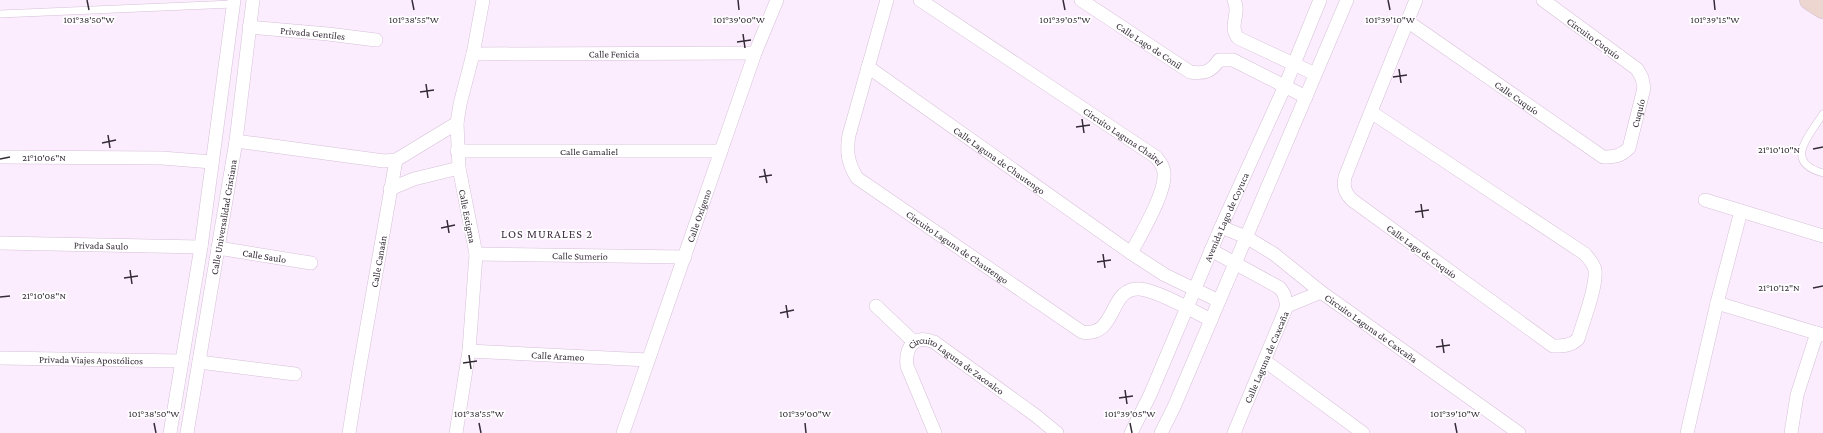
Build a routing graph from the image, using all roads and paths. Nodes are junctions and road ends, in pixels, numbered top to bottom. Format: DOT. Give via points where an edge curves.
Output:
graph roads {
  1 [pos="253,0"];
  2 [pos="483,0"];
  3 [pos="777,0"];
  4 [pos="887,0"];
  5 [pos="920,0"];
  6 [pos="1081,0"];
  7 [pos="1234,0"];
  8 [pos="1320,0"];
  9 [pos="1347,0"];
  10 [pos="1416,0"];
  11 [pos="1543,0"];
  12 [pos="1809,0"];
  13 [pos="233,2"];
  14 [pos="1823,9"];
  15 [pos="0,14"];
  16 [pos="1407,21"];
  17 [pos="249,27"];
  18 [pos="376,40"];
  19 [pos="755,53"];
  20 [pos="472,54"];
  21 [pos="1294,64"];
  22 [pos="868,67"];
  23 [pos="1315,74"];
  24 [pos="1642,78"];
  25 [pos="1285,86"];
  26 [pos="1306,97"];
  27 [pos="1371,112"];
  28 [pos="1823,114"];
  29 [pos="457,123"];
  30 [pos="236,141"];
  31 [pos="1629,148"];
  32 [pos="457,151"];
  33 [pos="720,151"];
  34 [pos="0,157"];
  35 [pos="396,160"];
  36 [pos="212,162"];
  37 [pos="459,168"];
  38 [pos="1823,174"];
  39 [pos="390,189"];
  40 [pos="1705,200"];
  41 [pos="1741,211"];
  42 [pos="1221,227"];
  43 [pos="1823,236"];
  44 [pos="1246,237"];
  45 [pos="0,243"];
  46 [pos="201,247"];
  47 [pos="218,248"];
  48 [pos="1211,250"];
  49 [pos="476,254"];
  50 [pos="1131,254"];
  51 [pos="685,258"];
  52 [pos="1235,262"];
  53 [pos="311,263"];
  54 [pos="1195,289"];
  55 [pos="1322,292"];
  56 [pos="1219,301"];
  57 [pos="1717,303"];
  58 [pos="876,306"];
  59 [pos="1287,306"];
  60 [pos="1186,308"];
  61 [pos="1211,320"];
  62 [pos="1820,334"];
  63 [pos="914,342"];
  64 [pos="469,351"];
  65 [pos="0,358"];
  66 [pos="648,360"];
  67 [pos="182,361"];
  68 [pos="1265,361"];
  69 [pos="199,362"];
  70 [pos="295,374"];
  71 [pos="170,433"];
  72 [pos="187,433"];
  73 [pos="349,433"];
  74 [pos="456,433"];
  75 [pos="623,433"];
  76 [pos="935,433"];
  77 [pos="1057,433"];
  78 [pos="1131,433"];
  79 [pos="1161,433"];
  80 [pos="1234,433"];
  81 [pos="1363,433"];
  82 [pos="1519,433"];
  83 [pos="1687,433"];
  84 [pos="1791,433"];
  1 -- 17 [label="street, Calle Universalidad Cristiana"];
  2 -- 20 [label="street, Calle Estigma"];
  3 -- 19 [label="street, Calle Oxígeno"];
  4 -- 22 [label="street, Circuito Laguna de Chautengo"];
  5 -- 50 [label="street, Circuito Laguna Chairel" via="1156,157 1164,173 1161,192"];
  6 -- 25 [label="street, Calle Lago de Conil" via="1190,72 1204,72 1213,69 1219,60 1233,60"];
  7 -- 21 [label="street" via="1238,8 1233,27 1238,38"];
  8 -- 21 [label="street, Avenida Lago de Coyuca"];
  9 -- 23 [label="street"];
  10 -- 16 [label="street, Calle Lago de Cuquío"];
  11 -- 24 [label="street, Circuito Cuquío" via="1637,69"];
  12 -- 14 [label="street"];
  13 -- 15 [label="lane"];
  13 -- 36 [label="street, Calle Universalidad Cristiana"];
  16 -- 27 [label="street, Calle Lago de Cuquío"];
  16 -- 31 [label="street, Calle Cuquío" via="1603,157 1614,157"];
  17 -- 18 [label="street, Privada Gentiles"];
  17 -- 30 [label="street, Calle Universalidad Cristiana"];
  19 -- 20 [label="street, Calle Fenicia"];
  19 -- 33 [label="street, Calle Oxígeno"];
  20 -- 29 [label="street, Calle Estigma"];
  21 -- 23 [label="street"];
  21 -- 25 [label="street, Avenida Lago de Coyuca"];
  22 -- 50 [label="street, Calle Laguna de Chautengo"];
  22 -- 60 [label="street, Circuito Laguna de Chautengo" via="848,135 848,159 857,178 1082,332 1094,333 1103,328 1121,298 1130,290 1142,289"];
  23 -- 26 [label="street"];
  24 -- 31 [label="street, Cuquío" via="1644,88"];
  25 -- 26 [label="street, Calle Lago de Conil"];
  25 -- 42 [label="street, Avenida Lago de Coyuca"];
  26 -- 44 [label="street"];
  27 -- 27 [label="street, Calle Lago de Cuquío" via="1345,177 1346,194 1553,346 1574,343 1578,339 1595,281 1595,269 1585,254"];
  28 -- 38 [label="lane" via="1802,146 1804,165"];
  29 -- 32 [label="street, Calle Estigma"];
  29 -- 35 [label="street"];
  30 -- 35 [label="street" via="384,161"];
  30 -- 47 [label="street, Calle Universalidad Cristiana"];
  32 -- 33 [label="street, Calle Gamaliel"];
  32 -- 37 [label="street, Calle Estigma"];
  33 -- 51 [label="street, Calle Oxígeno"];
  34 -- 36 [label="street" via="162,158"];
  35 -- 39 [label="street, Calle Canaán"];
  36 -- 46 [label="street, Calle Universalidad Cristiana"];
  37 -- 39 [label="street" via="414,179"];
  37 -- 49 [label="street, Calle Estigma"];
  39 -- 73 [label="street, Calle Canaán"];
  40 -- 41 [label="street"];
  41 -- 43 [label="street"];
  41 -- 57 [label="street"];
  42 -- 44 [label="street, Circuito Laguna de Caxcaña"];
  42 -- 48 [label="street, Avenida Lago de Coyuca"];
  44 -- 52 [label="street"];
  44 -- 55 [label="street, Circuito Laguna de Caxcaña" via="1274,254"];
  45 -- 46 [label="street, Privada Saulo"];
  46 -- 67 [label="street, Calle Universalidad Cristiana"];
  47 -- 53 [label="street, Calle Saulo"];
  47 -- 69 [label="street, Calle Universalidad Cristiana"];
  48 -- 52 [label="street, Calle Laguna de Caxcaña"];
  48 -- 54 [label="street, Avenida Lago de Coyuca"];
  49 -- 51 [label="street, Calle Sumerio"];
  49 -- 64 [label="street, Calle Estigma"];
  50 -- 54 [label="street" via="1165,275"];
  51 -- 66 [label="street, Calle Oxígeno"];
  52 -- 56 [label="street"];
  52 -- 59 [label="street, Calle Laguna de Caxcaña" via="1280,288"];
  54 -- 56 [label="street"];
  54 -- 60 [label="street, Avenida Lago de Coyuca"];
  55 -- 59 [label="street"];
  55 -- 82 [label="street, Circuito Laguna de Caxcaña"];
  56 -- 61 [label="street"];
  57 -- 62 [label="street"];
  57 -- 83 [label="street"];
  58 -- 63 [label="street"];
  59 -- 68 [label="street, Calle Laguna de Caxcaña"];
  60 -- 61 [label="street, Circuito Laguna de Chautengo"];
  60 -- 78 [label="street, Avenida Lago de Coyuca" via="1150,395"];
  61 -- 79 [label="street"];
  62 -- 84 [label="street" via="1797,395"];
  63 -- 76 [label="street, Circuito Laguna de Zacoalco" via="906,355 907,366"];
  63 -- 77 [label="street, Circuito Laguna de Zacoalco" via="934,342"];
  64 -- 66 [label="street, Calle Arameo"];
  64 -- 74 [label="street, Calle Estigma"];
  65 -- 67 [label="street, Privada Viajes Apostólicos"];
  66 -- 75 [label="street, Calle Oxígeno"];
  67 -- 71 [label="street, Calle Universalidad Cristiana"];
  68 -- 80 [label="street, Calle Laguna de Caxcaña"];
  68 -- 81 [label="street"];
  69 -- 70 [label="street"];
  69 -- 72 [label="street, Calle Universalidad Cristiana"];
}
